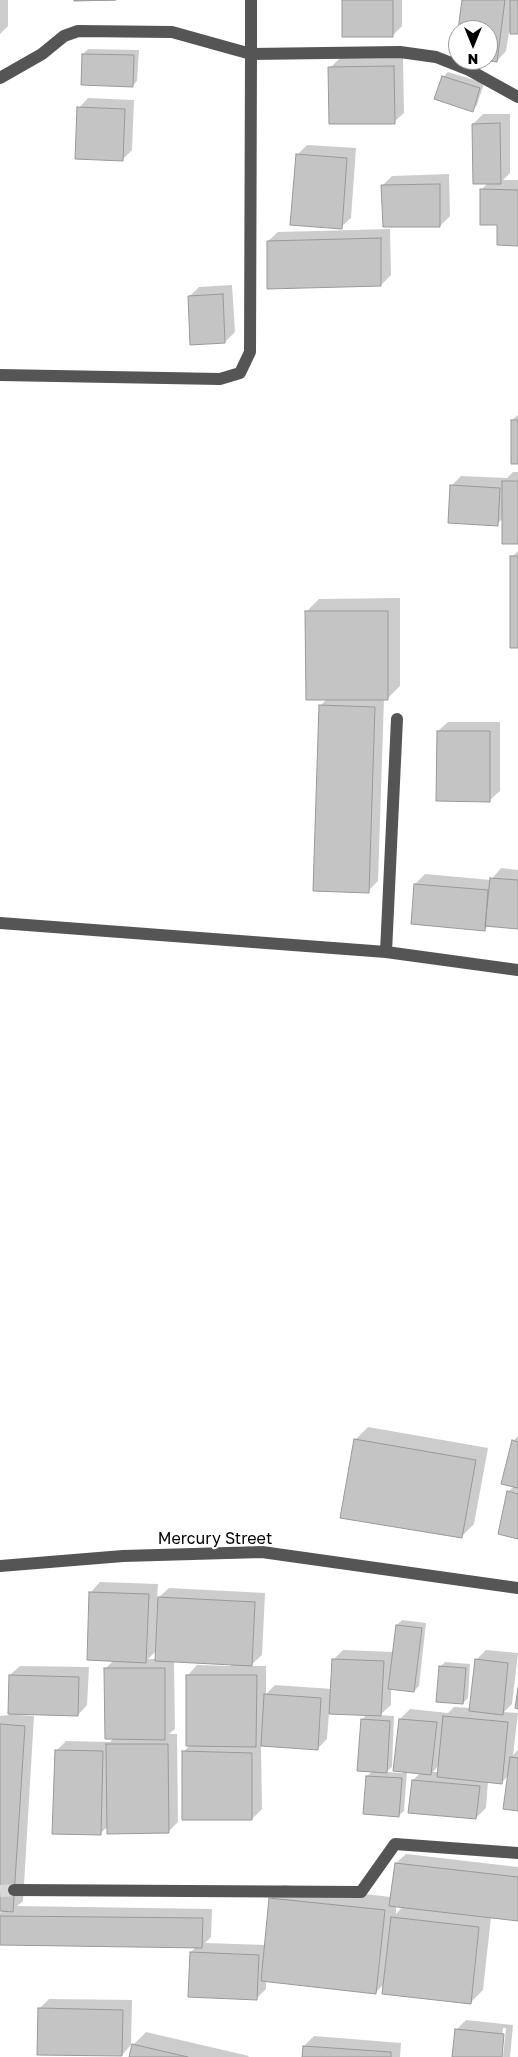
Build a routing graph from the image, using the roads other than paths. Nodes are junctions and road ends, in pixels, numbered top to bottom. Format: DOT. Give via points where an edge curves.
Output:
graph roads {
  1 [pos="251,0"];
  2 [pos="251,54"];
  3 [pos="0,78"];
  4 [pos="518,97"];
  5 [pos="0,375"];
  6 [pos="397,719"];
  7 [pos="0,923"];
  8 [pos="386,952"];
  9 [pos="518,970"];
  10 [pos="0,1566"];
  11 [pos="518,1588"];
  12 [pos="518,1853"];
  13 [pos="14,1890"];
  1 -- 2 [label="street"];
  2 -- 3 [label="street" via="172,32 78,31 64,36 42,54"];
  2 -- 4 [label="street" via="400,52 436,57 470,70"];
  2 -- 5 [label="street" via="250,352 240,373 220,379"];
  6 -- 8 [label="street"];
  7 -- 8 [label="street"];
  8 -- 9 [label="street"];
  10 -- 11 [label="street, Mercury Street" via="123,1556 262,1552"];
  12 -- 13 [label="street" via="395,1844 361,1892"];
}
